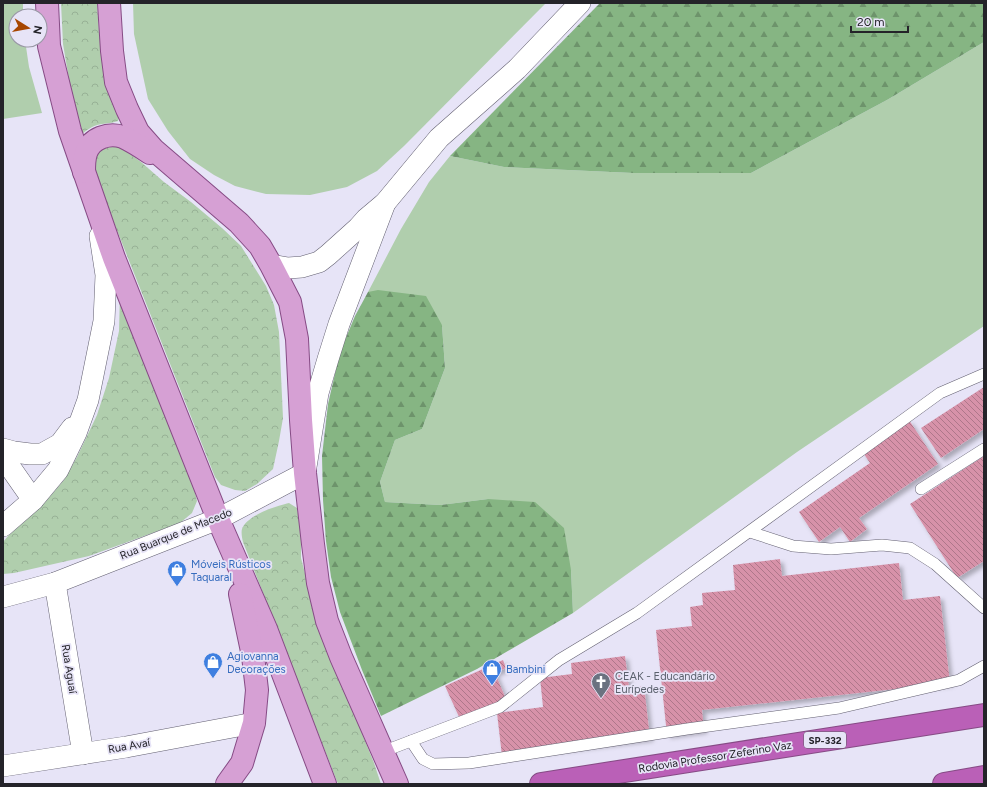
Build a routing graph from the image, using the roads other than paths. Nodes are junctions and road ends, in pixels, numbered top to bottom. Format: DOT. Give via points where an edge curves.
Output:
graph roads {
  1 [pos="47,3"];
  2 [pos="109,3"];
  3 [pos="580,3"];
  4 [pos="173,168"];
  5 [pos="84,172"];
  6 [pos="385,204"];
  7 [pos="96,207"];
  8 [pos="271,264"];
  9 [pos="984,374"];
  10 [pos="88,400"];
  11 [pos="3,449"];
  12 [pos="984,449"];
  13 [pos="3,457"];
  14 [pos="305,473"];
  15 [pos="921,489"];
  16 [pos="34,500"];
  17 [pos="218,519"];
  18 [pos="3,526"];
  19 [pos="750,532"];
  20 [pos="231,549"];
  21 [pos="55,583"];
  22 [pos="5,595"];
  23 [pos="984,608"];
  24 [pos="984,666"];
  25 [pos="984,715"];
  26 [pos="254,723"];
  27 [pos="411,741"];
  28 [pos="382,752"];
  29 [pos="83,754"];
  30 [pos="3,766"];
  31 [pos="984,777"];
  32 [pos="227,784"];
  33 [pos="325,784"];
  34 [pos="397,784"];
  35 [pos="541,784"];
  36 [pos="944,784"];
  1 -- 5 [label="main road" via="49,46 70,131"];
  2 -- 4 [label="main road" via="116,82 138,132"];
  3 -- 6 [label="street" via="516,69 439,138"];
  4 -- 5 [label="main road" via="130,140 112,135 90,144 86,153"];
  4 -- 8 [label="main road" via="239,223 260,246"];
  5 -- 7 [label="main road"];
  6 -- 8 [label="street" via="319,262 288,268"];
  6 -- 14 [label="street" via="328,359 318,393"];
  7 -- 10 [label="street" via="106,275 104,321"];
  7 -- 17 [label="main road"];
  8 -- 14 [label="main road" via="290,302 297,339"];
  9 -- 19 [label="lane" via="940,393"];
  10 -- 11 [label="street" via="60,444 42,454"];
  10 -- 16 [label="street" via="58,470"];
  12 -- 15 [label="lane"];
  13 -- 16 [label="street"];
  14 -- 17 [label="street, Rua Buarque de Macedo"];
  14 -- 28 [label="main road" via="318,583 328,621"];
  16 -- 18 [label="street"];
  17 -- 20 [label="main road"];
  17 -- 21 [label="street, Rua Buarque de Macedo"];
  19 -- 23 [label="lane" via="793,546 831,549 882,545 910,548 935,564"];
  19 -- 27 [label="lane" via="637,613 559,660 500,707"];
  20 -- 26 [label="main road" via="253,656 257,690"];
  20 -- 33 [label="main road" via="266,629"];
  21 -- 22 [label="street, Rua Buarque de Macedo"];
  21 -- 29 [label="street, Rua Aguaí"];
  24 -- 27 [label="lane" via="959,680 839,708 469,763 433,764 423,759"];
  25 -- 35 [label="highway, Rodovia Professor Zeferino Vaz / SP-332"];
  26 -- 29 [label="street, Rua Avaí"];
  26 -- 32 [label="main road" via="242,763"];
  27 -- 28 [label="lane"];
  28 -- 34 [label="main road"];
  29 -- 30 [label="street, Rua Avaí"];
  31 -- 36 [label="highway"];
}
